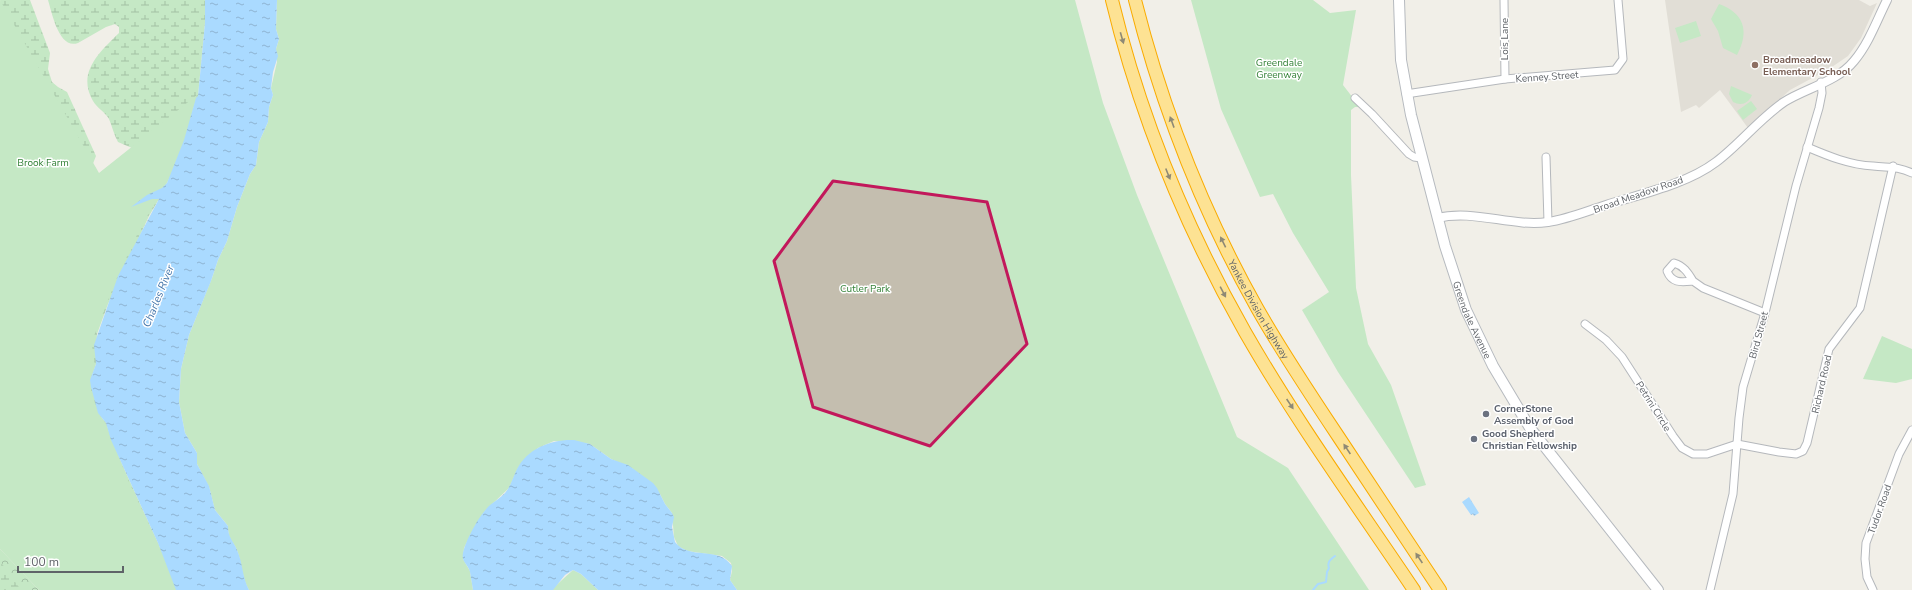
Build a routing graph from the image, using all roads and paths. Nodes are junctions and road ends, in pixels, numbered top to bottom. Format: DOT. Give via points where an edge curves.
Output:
graph roads {
  1 [pos="1112,0"];
  2 [pos="1135,0"];
  3 [pos="1398,0"];
  4 [pos="1504,0"];
  5 [pos="1618,0"];
  6 [pos="1888,0"];
  7 [pos="1505,79"];
  8 [pos="1821,82"];
  9 [pos="1406,94"];
  10 [pos="1355,98"];
  11 [pos="1808,147"];
  12 [pos="1546,156"];
  13 [pos="1421,158"];
  14 [pos="1893,166"];
  15 [pos="1912,173"];
  16 [pos="1437,218"];
  17 [pos="1548,222"];
  18 [pos="1693,281"];
  19 [pos="1765,313"];
  20 [pos="1585,324"];
  21 [pos="1912,430"];
  22 [pos="1737,444"];
  23 [pos="1414,590"];
  24 [pos="1440,590"];
  25 [pos="1658,590"];
  26 [pos="1710,590"];
  27 [pos="1873,590"];
  1 -- 23 [label="highway, one-way" via="1133,76 1158,148 1212,271 1275,381"];
  24 -- 2 [label="highway, Yankee Division Highway, one-way" via="1267,326 1243,281 1207,208 1178,138"];
  3 -- 9 [label="main road, Greendale Avenue"];
  4 -- 7 [label="street, Lois Lane"];
  5 -- 7 [label="street, Kenney Street" via="1623,59 1616,70"];
  6 -- 8 [label="street, Broad Meadow Road" via="1854,62"];
  7 -- 9 [label="street, Kenney Street"];
  8 -- 11 [label="street, Bird Street" via="1822,93"];
  8 -- 17 [label="street, Broad Meadow Road" via="1783,103 1715,162 1683,180"];
  9 -- 13 [label="main road, Greendale Avenue"];
  10 -- 13 [label="street" via="1410,154"];
  11 -- 14 [label="street" via="1849,162"];
  11 -- 19 [label="street, Bird Street"];
  12 -- 17 [label="street"];
  13 -- 16 [label="main road, Greendale Avenue"];
  14 -- 15 [label="street"];
  14 -- 22 [label="street, Richard Road" via="1860,308 1829,349 1807,443 1803,450 1796,454"];
  16 -- 17 [label="street, Broad Meadow Road" via="1459,214 1525,222"];
  16 -- 25 [label="main road, Greendale Avenue" via="1466,310 1514,404 1548,453"];
  18 -- 19 [label="street" via="1703,288"];
  19 -- 22 [label="street, Bird Street" via="1743,387"];
  20 -- 22 [label="street, Petrini Circle" via="1606,340 1622,358 1682,448 1693,454 1707,454"];
  21 -- 27 [label="street, Tudor Road" via="1899,454 1866,543 1867,577"];
  22 -- 26 [label="street, Bird Street" via="1731,509"];
}
